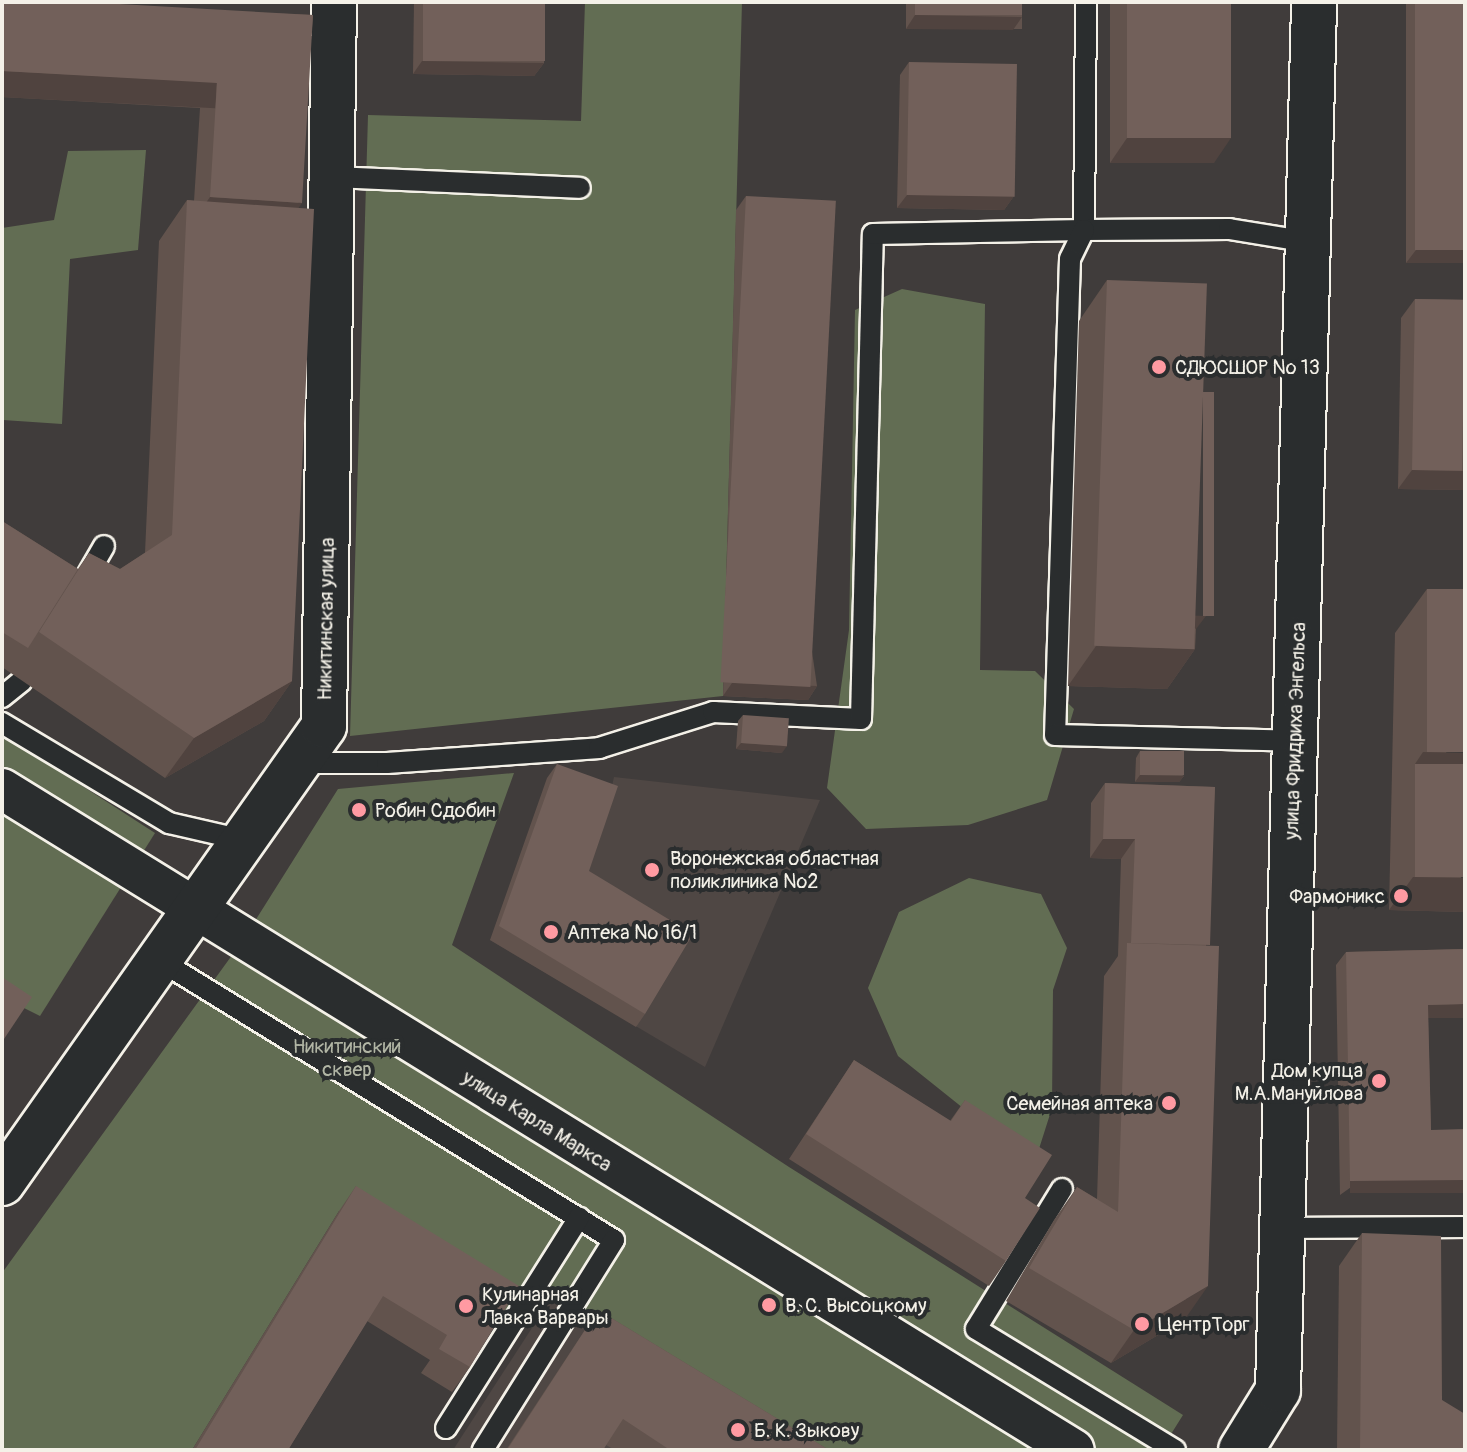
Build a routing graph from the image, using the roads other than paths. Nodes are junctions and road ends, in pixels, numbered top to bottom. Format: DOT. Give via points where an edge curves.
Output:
graph roads {
  1 [pos="334,2"];
  2 [pos="1086,2"];
  3 [pos="1314,2"];
  4 [pos="332,177"];
  5 [pos="580,188"];
  6 [pos="1084,230"];
  7 [pos="1308,242"];
  8 [pos="104,546"];
  9 [pos="72,599"];
  10 [pos="22,681"];
  11 [pos="2,697"];
  12 [pos="2,723"];
  13 [pos="1295,741"];
  14 [pos="298,763"];
  15 [pos="2,789"];
  16 [pos="243,840"];
  17 [pos="195,909"];
  18 [pos="159,960"];
  19 [pos="2,1183"];
  20 [pos="1062,1189"];
  21 [pos="579,1218"];
  22 [pos="1465,1227"];
  23 [pos="1282,1228"];
  24 [pos="446,1428"];
  25 [pos="483,1450"];
  26 [pos="1074,1450"];
  27 [pos="1175,1450"];
  28 [pos="1241,1450"];
  1 -- 4 [label="street, Никитинская улица"];
  2 -- 6 [label="lane"];
  3 -- 7 [label="street, улица Фридриха Энгельса"];
  4 -- 5 [label="lane"];
  4 -- 14 [label="street, Никитинская улица" via="324,726"];
  6 -- 7 [label="lane" via="1229,229"];
  6 -- 13 [label="lane" via="1070,259 1055,735"];
  6 -- 14 [label="lane" via="873,234 861,719 713,712 599,748 387,763"];
  7 -- 13 [label="street, улица Фридриха Энгельса"];
  8 -- 9 [label="lane"];
  10 -- 11 [label="lane"];
  12 -- 16 [label="lane" via="169,823"];
  13 -- 23 [label="street, улица Фридриха Энгельса"];
  14 -- 16 [label="street, Никитинская улица"];
  15 -- 17 [label="street, улица Карла Маркса"];
  16 -- 17 [label="street, Никитинская улица"];
  17 -- 18 [label="street, Никитинская улица"];
  17 -- 26 [label="street, улица Карла Маркса"];
  18 -- 19 [label="street, Никитинская улица"];
  18 -- 21 [label="lane"];
  20 -- 27 [label="lane" via="976,1329"];
  21 -- 24 [label="lane"];
  21 -- 25 [label="lane" via="614,1240"];
  22 -- 23 [label="lane"];
  23 -- 28 [label="street, улица Фридриха Энгельса" via="1278,1390"];
}
